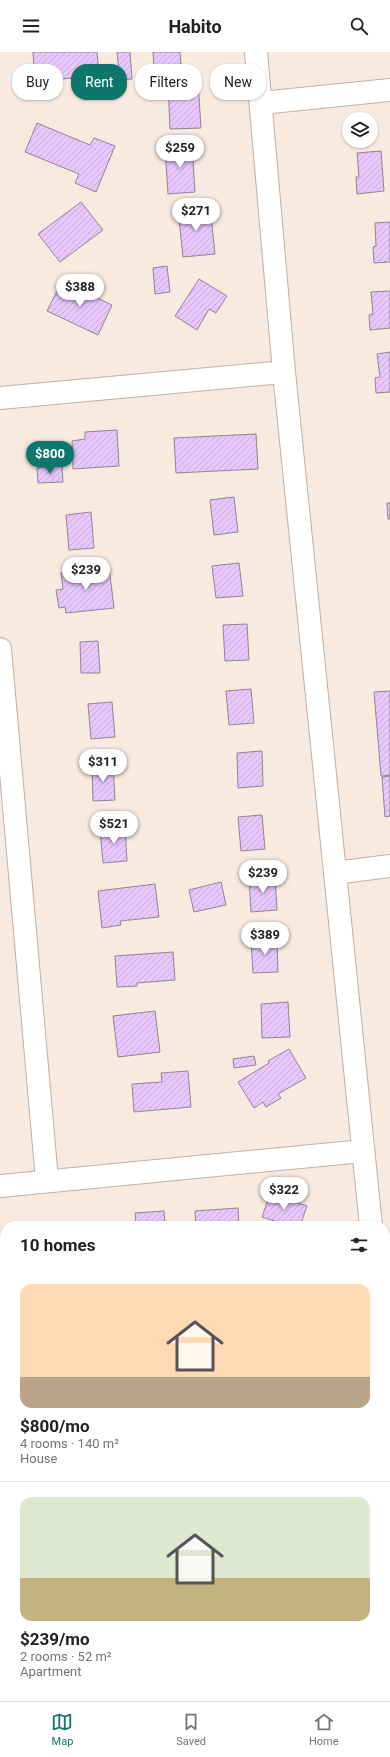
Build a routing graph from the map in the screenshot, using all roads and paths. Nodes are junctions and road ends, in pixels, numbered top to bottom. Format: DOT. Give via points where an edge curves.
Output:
graph roads {
  1 [pos="256,52"];
  2 [pos="390,90"];
  3 [pos="261,103"];
  4 [pos="284,372"];
  5 [pos="0,398"];
  6 [pos="0,649"];
  7 [pos="390,866"];
  8 [pos="335,873"];
  9 [pos="363,1150"];
  10 [pos="47,1180"];
  11 [pos="0,1186"];
  12 [pos="370,1221"];
  1 -- 3 [label="street"];
  2 -- 3 [label="street"];
  3 -- 4 [label="street"];
  4 -- 5 [label="street"];
  4 -- 8 [label="street"];
  6 -- 10 [label="street"];
  7 -- 8 [label="street"];
  8 -- 9 [label="street"];
  9 -- 10 [label="street"];
  9 -- 12 [label="street"];
  10 -- 11 [label="street"];
}
